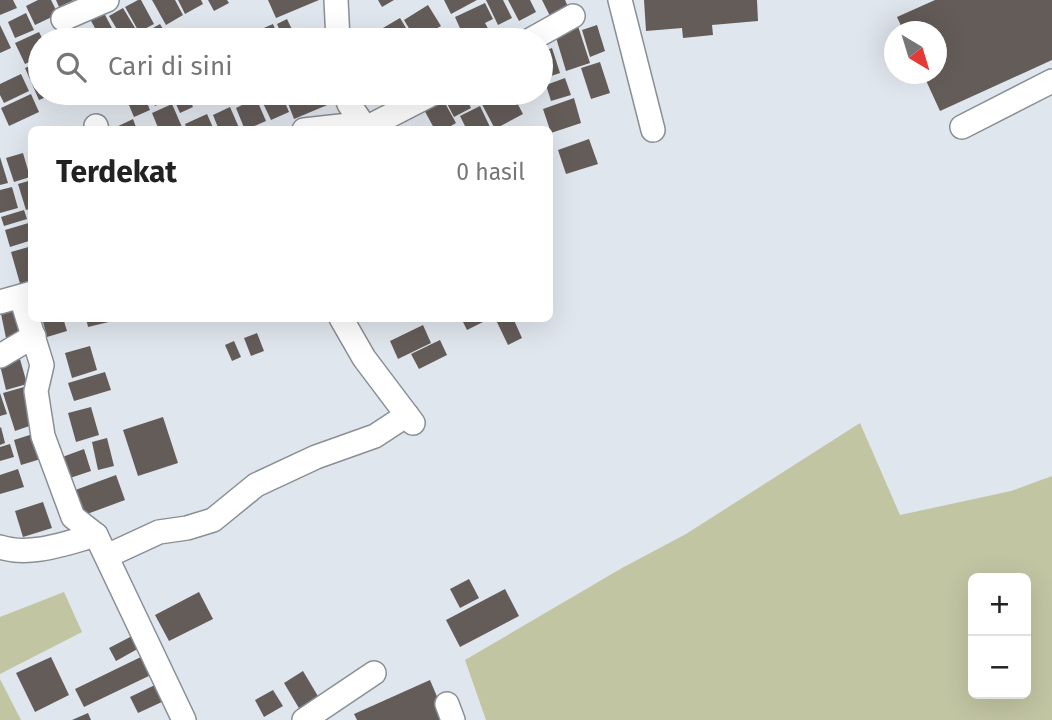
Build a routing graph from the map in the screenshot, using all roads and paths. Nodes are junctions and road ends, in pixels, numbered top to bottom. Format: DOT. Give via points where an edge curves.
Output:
graph roads {
  1 [pos="107,0"];
  2 [pos="336,0"];
  3 [pos="620,0"];
  4 [pos="573,16"];
  5 [pos="63,19"];
  6 [pos="337,28"];
  7 [pos="552,28"];
  8 [pos="1052,81"];
  9 [pos="350,105"];
  10 [pos="411,105"];
  11 [pos="364,126"];
  12 [pos="372,126"];
  13 [pos="962,127"];
  14 [pos="653,130"];
  15 [pos="17,297"];
  16 [pos="343,322"];
  17 [pos="34,336"];
  18 [pos="0,356"];
  19 [pos="96,535"];
  20 [pos="0,547"];
  21 [pos="107,556"];
  22 [pos="374,673"];
  23 [pos="183,720"];
  24 [pos="304,720"];
  1 -- 5 [label="street"];
  2 -- 6 [label="street"];
  3 -- 14 [label="street"];
  4 -- 7 [label="street"];
  8 -- 13 [label="street"];
  9 -- 11 [label="street"];
  10 -- 12 [label="street"];
  15 -- 17 [label="street"];
  16 -- 21 [label="street" via="410,419 256,485 213,520 159,532"];
  17 -- 18 [label="street"];
  17 -- 19 [label="street" via="42,365 36,391 43,436 73,517"];
  19 -- 20 [label="street" via="39,550"];
  19 -- 21 [label="street"];
  21 -- 23 [label="street"];
  22 -- 24 [label="street"];
}
